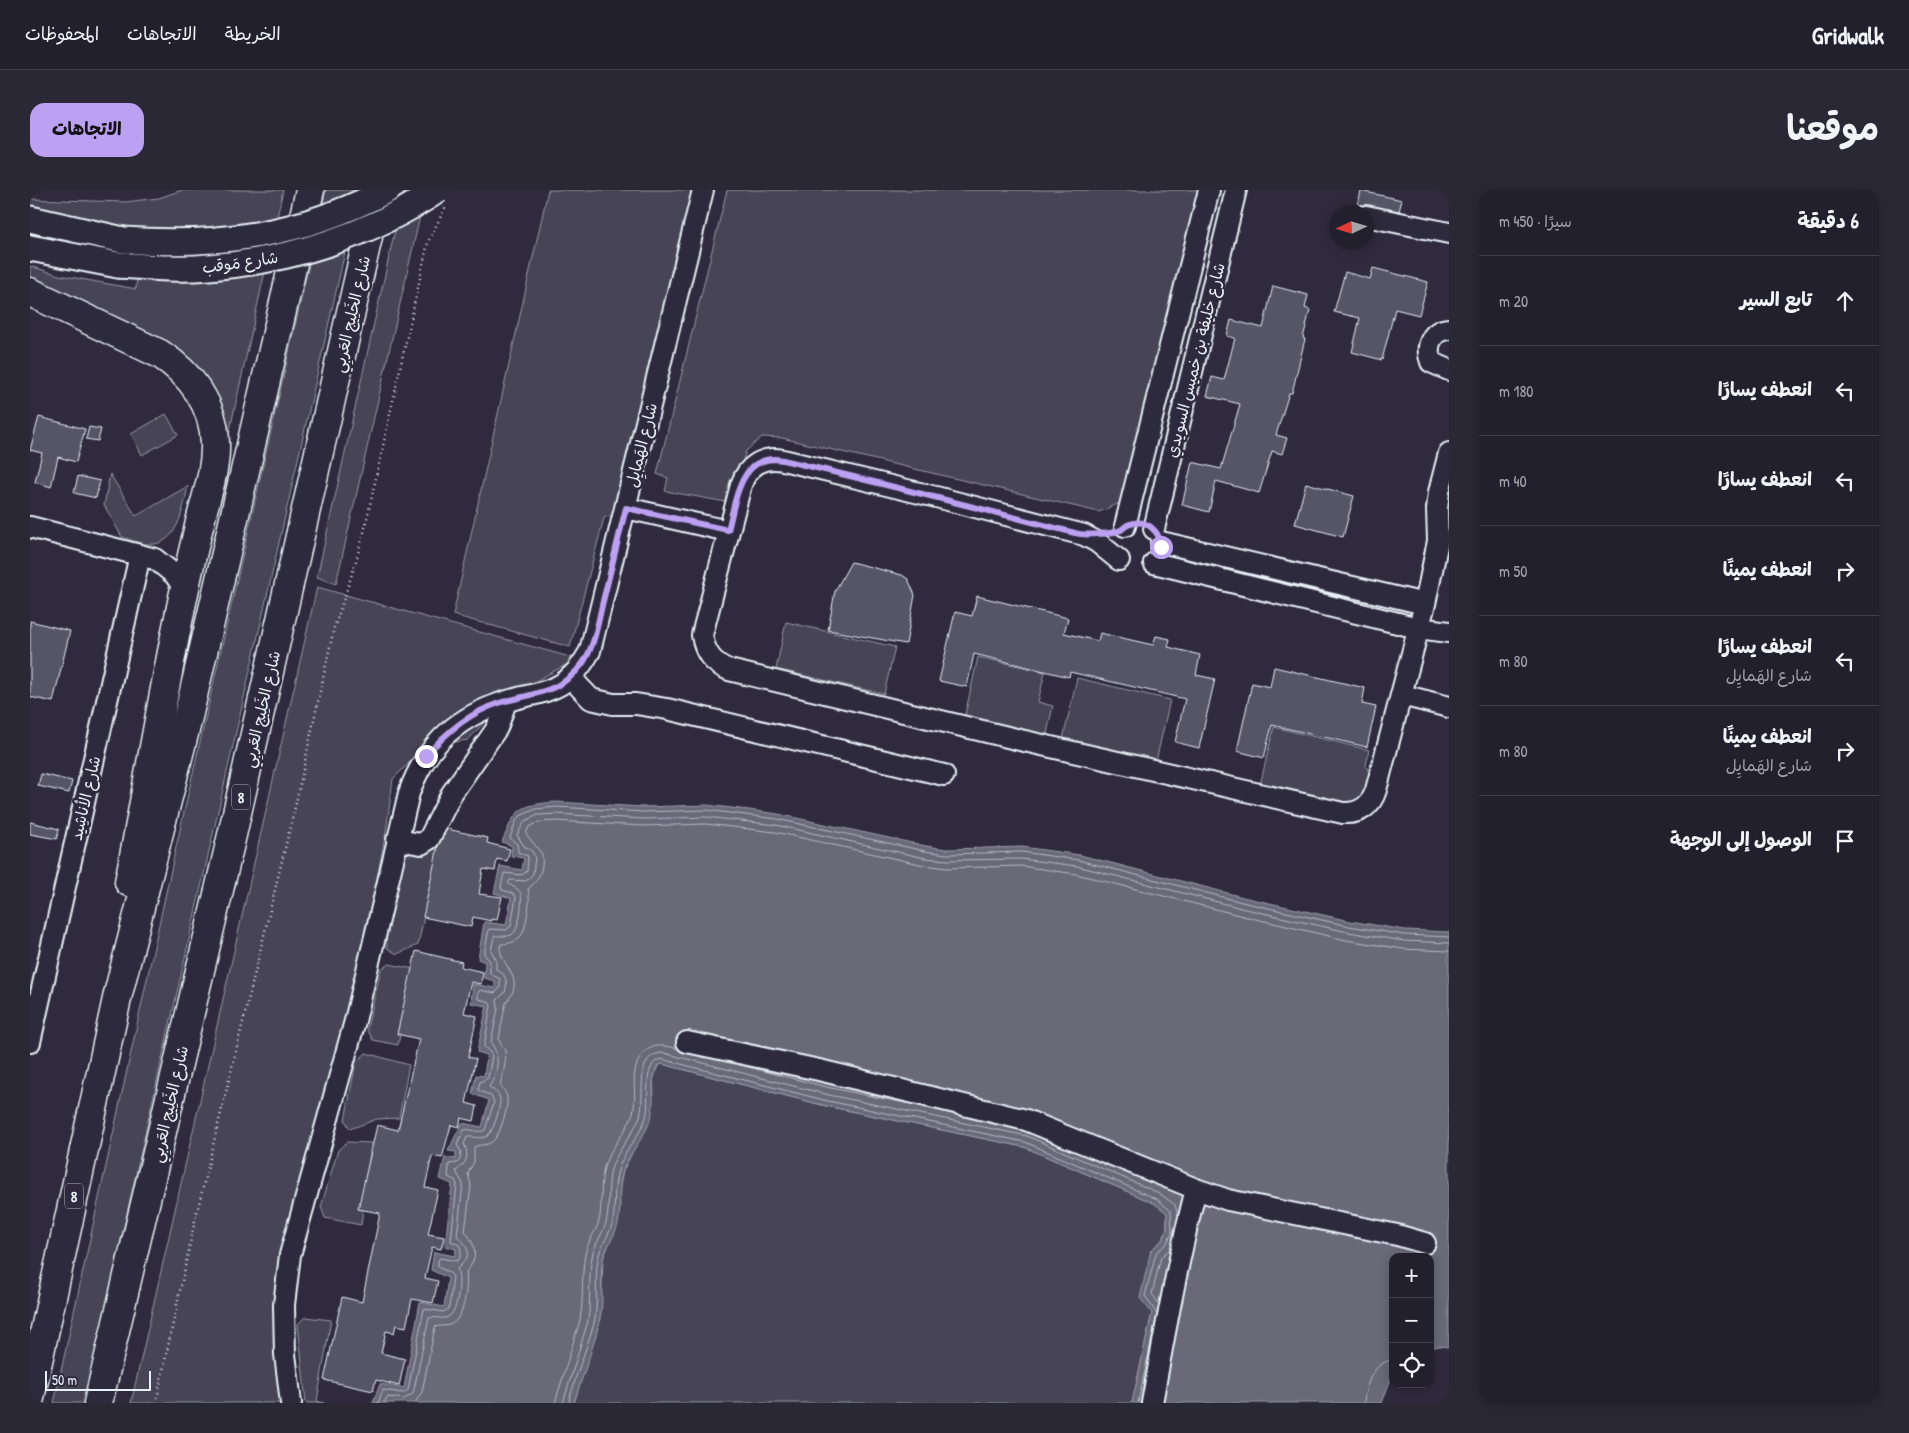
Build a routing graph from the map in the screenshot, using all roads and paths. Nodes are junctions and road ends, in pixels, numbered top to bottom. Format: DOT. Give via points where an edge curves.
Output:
graph roads {
  1 [pos="310,190"];
  2 [pos="379,190"];
  3 [pos="387,190"];
  4 [pos="703,190"];
  5 [pos="1209,190"];
  6 [pos="1236,190"];
  7 [pos="442,196"];
  8 [pos="1374,218"];
  9 [pos="30,219"];
  10 [pos="1449,233"];
  11 [pos="30,248"];
  12 [pos="30,292"];
  13 [pos="1449,329"];
  14 [pos="1449,370"];
  15 [pos="1449,453"];
  16 [pos="626,508"];
  17 [pos="30,527"];
  18 [pos="1123,528"];
  19 [pos="728,530"];
  20 [pos="1443,532"];
  21 [pos="1084,535"];
  22 [pos="1157,536"];
  23 [pos="194,545"];
  24 [pos="147,557"];
  25 [pos="1136,565"];
  26 [pos="184,590"];
  27 [pos="1425,604"];
  28 [pos="1418,628"];
  29 [pos="1449,632"];
  30 [pos="570,678"];
  31 [pos="1402,695"];
  32 [pos="506,702"];
  33 [pos="1449,707"];
  34 [pos="944,775"];
  35 [pos="397,840"];
  36 [pos="118,994"];
  37 [pos="30,1042"];
  38 [pos="686,1042"];
  39 [pos="1196,1189"];
  40 [pos="1425,1243"];
  41 [pos="30,1398"];
  42 [pos="98,1403"];
  43 [pos="156,1403"];
  44 [pos="291,1403"];
  45 [pos="1152,1403"];
  1 -- 36 [label="highway, 8" via="186,726"];
  2 -- 42 [label="highway, شارع الخَلِيج العَربِي / 8"];
  3 -- 9 [label="main road, شارع مَوقب, bridge" via="332,215 291,228 208,242 123,240"];
  4 -- 16 [label="street, شارع الهَمايِل"];
  5 -- 18 [label="street, شارع خليفة بن خميس السويدي"];
  6 -- 22 [label="street, شارع خليفة بن خميس السويدي"];
  7 -- 11 [label="main road, شارع مَوقب, bridge" via="341,239 298,253 208,268 118,265"];
  7 -- 43 [label="path" via="442,215 428,242 364,532 334,628 295,807 195,1220"];
  8 -- 10 [label="street"];
  12 -- 23 [label="highway" via="160,354 183,372 199,391 213,424 215,443 212,475"];
  13 -- 14 [label="street" via="1436,333 1431,339 1428,354 1431,362"];
  15 -- 20 [label="street" via="1437,509"];
  16 -- 19 [label="street"];
  16 -- 30 [label="street, شارع الهَمايِل" via="592,645 584,662"];
  17 -- 24 [label="street"];
  18 -- 21 [label="street"];
  18 -- 22 [label="street" via="1140,522"];
  18 -- 25 [label="street" via="1114,544"];
  19 -- 21 [label="street" via="744,477 753,465 775,458"];
  19 -- 31 [label="street" via="702,635 709,657 729,670 1350,814 1364,808 1374,797"];
  20 -- 27 [label="street" via="1438,541"];
  21 -- 25 [label="street"];
  22 -- 25 [label="street" via="1160,553"];
  22 -- 27 [label="street"];
  23 -- 24 [label="street" via="171,555"];
  23 -- 26 [label="highway"];
  24 -- 26 [label="street" via="175,575"];
  24 -- 37 [label="street, شارع الأناشِيد"];
  25 -- 28 [label="street"];
  26 -- 36 [label="highway" via="115,957 114,979"];
  27 -- 28 [label="street"];
  28 -- 29 [label="street"];
  28 -- 31 [label="street"];
  30 -- 32 [label="street, شارع الهَمايِل" via="543,693"];
  30 -- 34 [label="street" via="588,698 599,702 667,708"];
  31 -- 33 [label="street"];
  32 -- 35 [label="street, شارع الهَمايِل" via="466,719 426,756 416,772"];
  32 -- 35 [label="street" via="497,728 452,794 429,838 420,844"];
  35 -- 44 [label="street, شارع الهَمايِل" via="355,1021 290,1254 284,1304 285,1354"];
  36 -- 41 [label="highway, 8"];
  38 -- 39 [label="street" via="1026,1120"];
  39 -- 40 [label="street" via="1228,1200"];
  39 -- 45 [label="street"];
}
